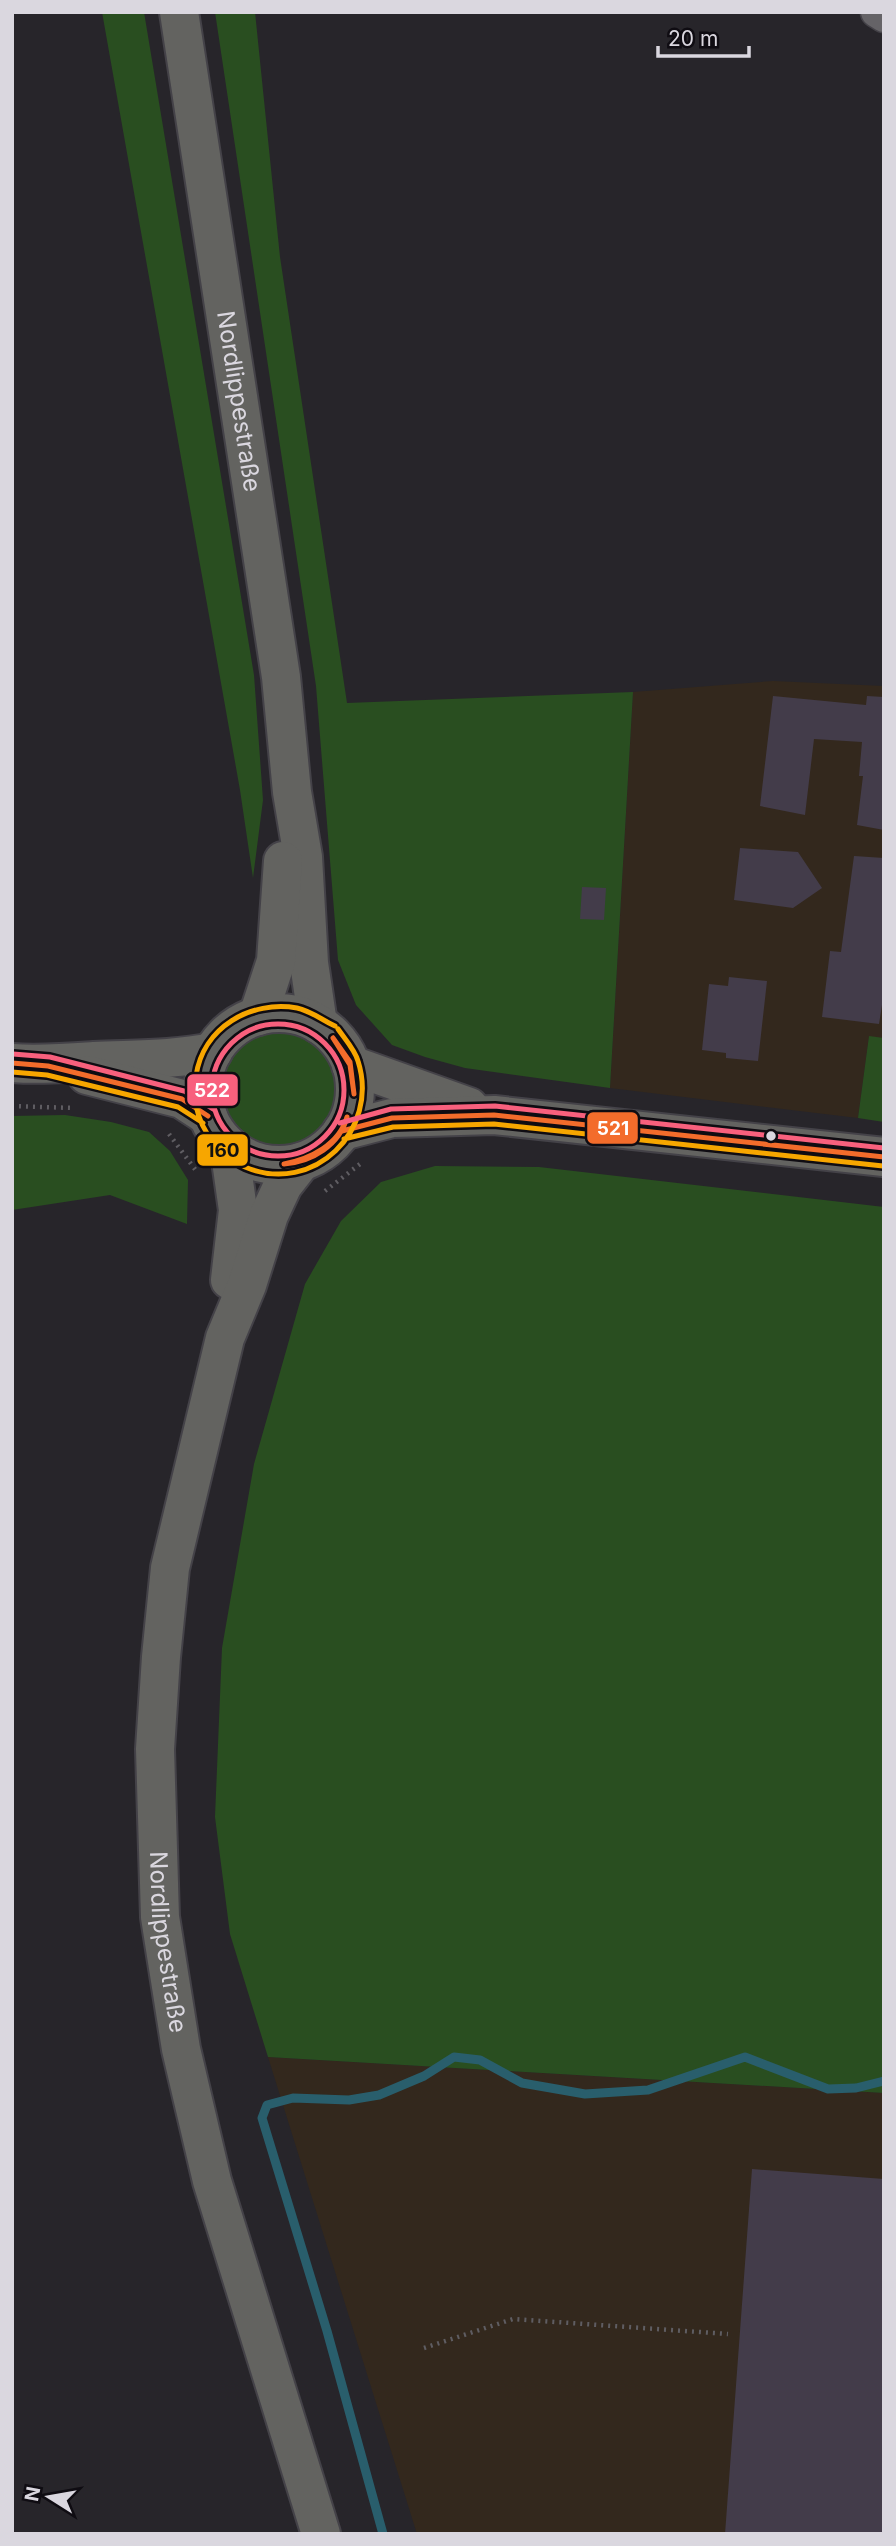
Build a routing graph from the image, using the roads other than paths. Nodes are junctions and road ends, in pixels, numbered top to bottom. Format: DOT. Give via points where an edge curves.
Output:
graph roads {
  1 [pos="179,12"];
  2 [pos="876,12"];
  3 [pos="884,17"];
  4 [pos="292,792"];
  5 [pos="258,1016"];
  6 [pos="318,1024"];
  7 [pos="213,1052"];
  8 [pos="30,1065"];
  9 [pos="351,1065"];
  10 [pos="494,1115"];
  11 [pos="218,1131"];
  12 [pos="342,1131"];
  13 [pos="884,1157"];
  14 [pos="301,1162"];
  15 [pos="225,1338"];
  16 [pos="321,2534"];
  1 -- 4 [label="main road, Nordlippestraße" via="281,677"];
  2 -- 3 [label="street"];
  4 -- 5 [label="main road, Nordlippestraße" via="276,961"];
  4 -- 6 [label="main road, Nordlippestraße" via="303,857 309,963"];
  5 -- 6 [label="main road" via="279,1013"];
  5 -- 7 [label="main road" via="241,1023"];
  6 -- 9 [label="main road" via="339,1043"];
  7 -- 8 [label="main road" via="181,1058"];
  7 -- 11 [label="main road" via="205,1070 203,1094"];
  8 -- 11 [label="main road" via="182,1099"];
  9 -- 10 [label="main road"];
  9 -- 12 [label="main road" via="354,1098"];
  10 -- 12 [label="main road" via="392,1118"];
  10 -- 13 [label="main road"];
  11 -- 14 [label="main road" via="243,1157 280,1165"];
  11 -- 15 [label="main road, Nordlippestraße" via="238,1210"];
  12 -- 14 [label="main road" via="323,1151"];
  14 -- 15 [label="main road, Nordlippestraße" via="268,1215"];
  15 -- 16 [label="main road, Nordlippestraße" via="170,1568 155,1749 160,1917 181,2049 212,2181"];
}
